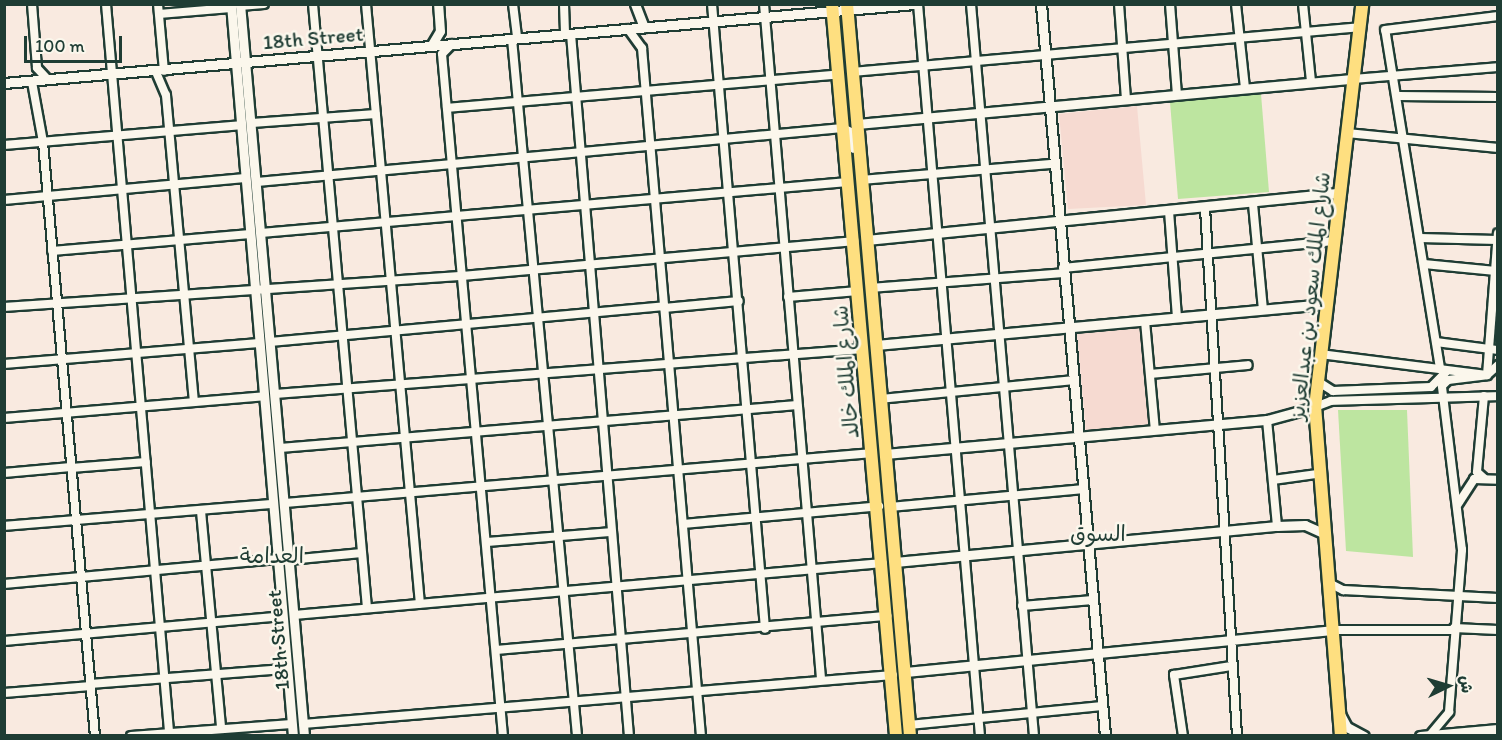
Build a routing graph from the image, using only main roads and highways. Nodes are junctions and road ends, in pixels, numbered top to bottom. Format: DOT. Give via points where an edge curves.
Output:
graph roads {
  1 [pos="1362,4"];
  2 [pos="848,7"];
  3 [pos="832,8"];
  4 [pos="846,73"];
  5 [pos="854,181"];
  6 [pos="869,347"];
  7 [pos="879,453"];
  8 [pos="889,562"];
  9 [pos="899,674"];
  10 [pos="910,730"];
  11 [pos="896,735"];
  12 [pos="1341,735"];
  1 -- 12 [label="main road, شارع الملك سعود بن عبدالعزيز" via="1315,407 1316,474"];
  2 -- 4 [label="main road, شارع الملك خالد"];
  3 -- 4 [label="main road, شارع الملك خالد"];
  4 -- 5 [label="main road, شارع الملك خالد" via="856,124"];
  4 -- 5 [label="main road, شارع الملك خالد" via="843,128"];
  5 -- 6 [label="main road, شارع الملك خالد"];
  6 -- 7 [label="main road, شارع الملك خالد"];
  6 -- 7 [label="main road, شارع الملك خالد" via="880,399"];
  7 -- 8 [label="main road, شارع الملك خالد"];
  8 -- 9 [label="main road, شارع الملك خالد"];
  8 -- 9 [label="main road, شارع الملك خالد" via="888,616"];
  9 -- 10 [label="main road, شارع الملك خالد"];
  9 -- 11 [label="main road, شارع الملك خالد"];
}
